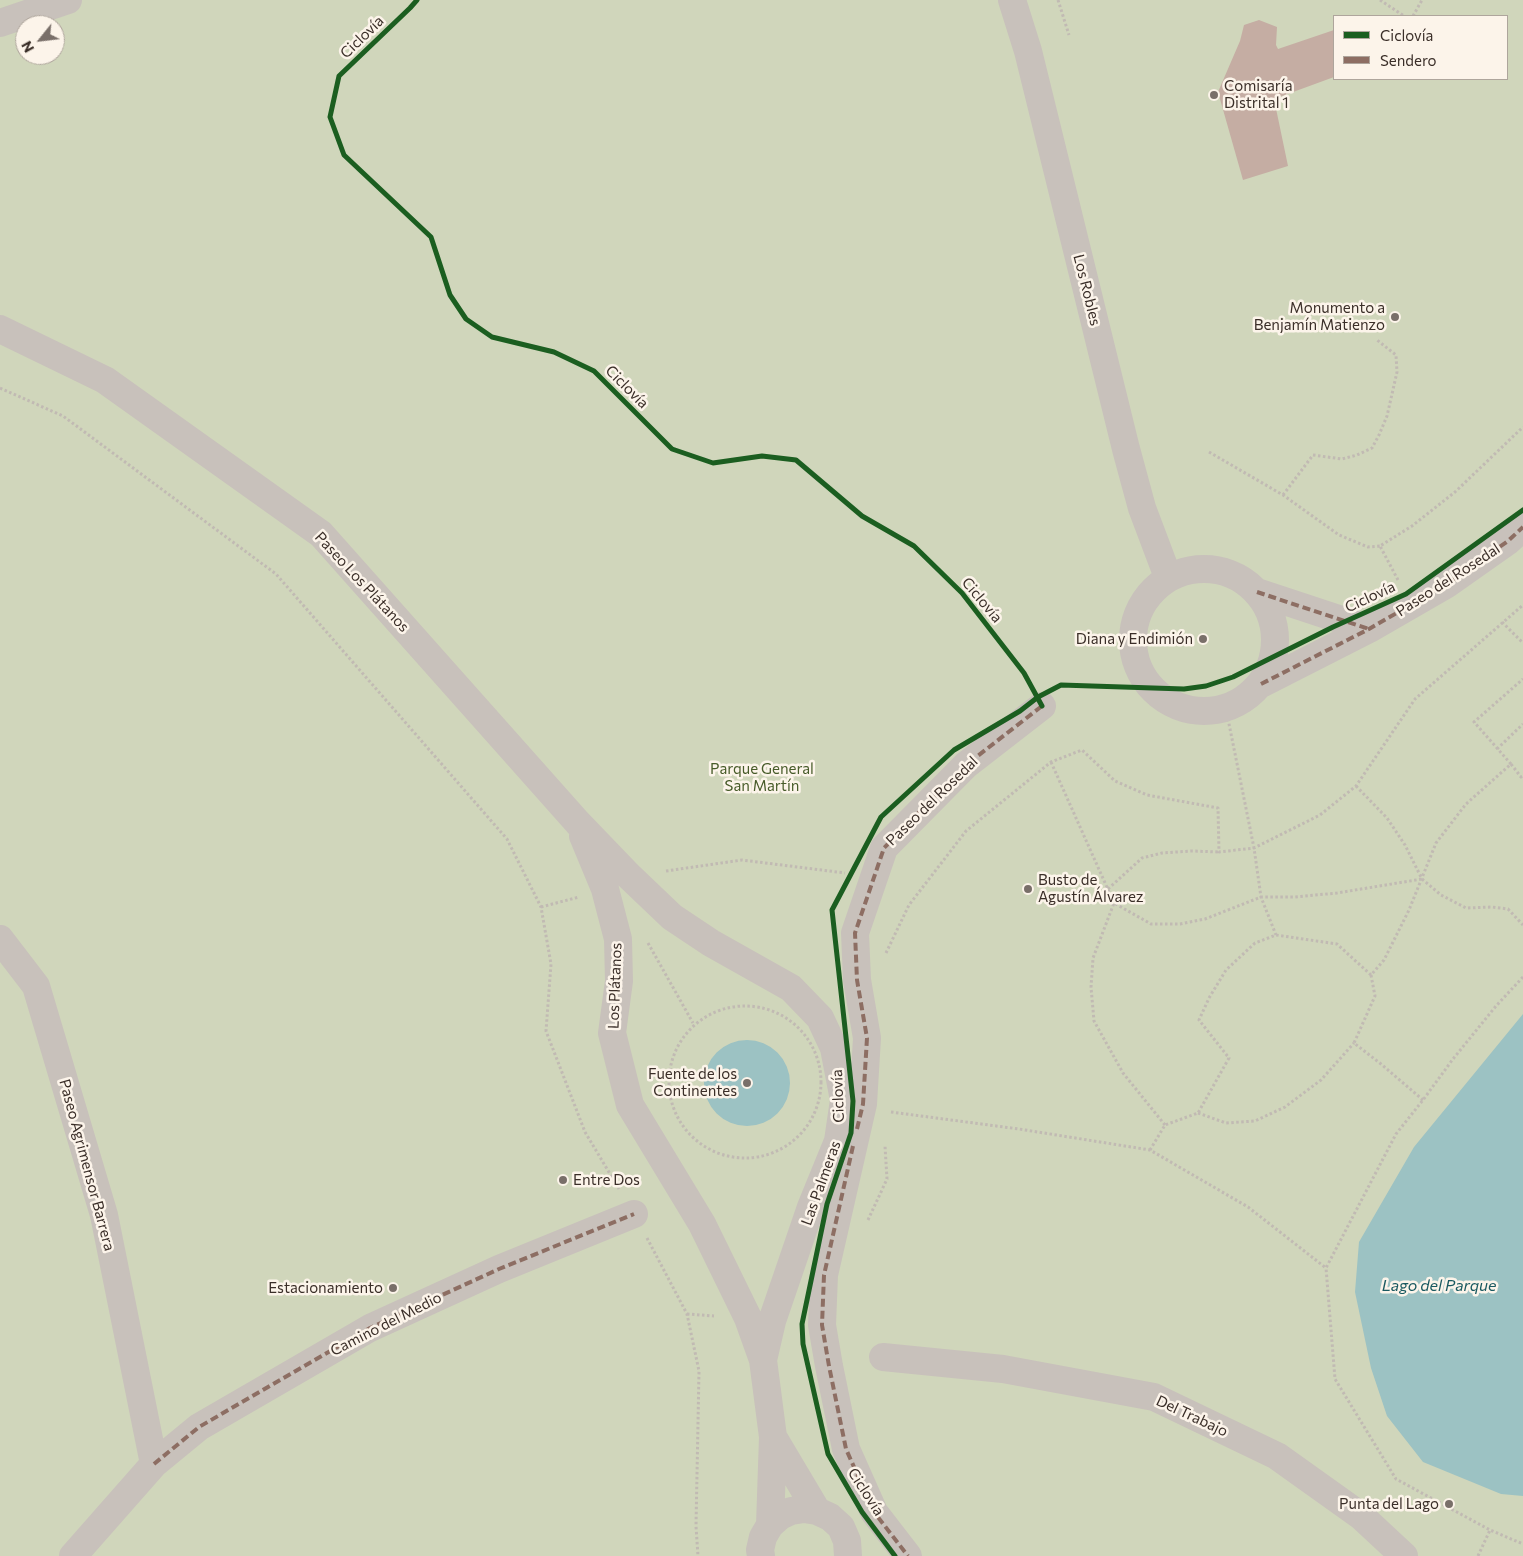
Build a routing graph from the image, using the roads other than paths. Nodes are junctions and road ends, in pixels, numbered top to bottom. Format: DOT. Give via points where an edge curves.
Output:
graph roads {
  1 [pos="68,0"];
  2 [pos="1012,0"];
  3 [pos="0,23"];
  4 [pos="0,329"];
  5 [pos="1523,527"];
  6 [pos="1168,577"];
  7 [pos="1257,592"];
  8 [pos="1370,628"];
  9 [pos="1261,684"];
  10 [pos="1042,706"];
  11 [pos="578,823"];
  12 [pos="0,939"];
  13 [pos="634,1214"];
  14 [pos="702,1224"];
  15 [pos="884,1357"];
  16 [pos="763,1360"];
  17 [pos="773,1437"];
  18 [pos="154,1464"];
  19 [pos="817,1511"];
  20 [pos="770,1525"];
  21 [pos="73,1556"];
  22 [pos="761,1556"];
  23 [pos="849,1556"];
  24 [pos="908,1556"];
  25 [pos="1404,1556"];
  1 -- 3 [label="street"];
  2 -- 6 [label="street, Los Robles" via="1028,51 1126,449 1142,508"];
  4 -- 11 [label="street, Paseo Los Plátanos" via="105,380 321,534"];
  5 -- 8 [label="street, Paseo del Rosedal" via="1447,584"];
  6 -- 7 [label="street" via="1191,569 1215,569 1238,576"];
  6 -- 9 [label="street" via="1153,588 1141,604 1132,632 1135,662 1150,688 1182,709 1204,712 1226,709 1245,699"];
  7 -- 8 [label="street"];
  7 -- 9 [label="street" via="1268,608 1276,646"];
  8 -- 9 [label="street, Paseo del Rosedal"];
  10 -- 24 [label="street, Paseo del Rosedal" via="966,765 884,848 854,934 856,980 866,1038 862,1104 824,1275 822,1325 846,1450 874,1512"];
  11 -- 14 [label="street, Los Plátanos" via="605,889 618,939 619,981 612,1034 630,1105"];
  11 -- 16 [label="street, Las Palmeras" via="672,917 791,988 820,1018 834,1048 844,1100 838,1141 811,1207 772,1321"];
  12 -- 18 [label="street, Paseo Agrimensor Barrera" via="36,986 101,1205"];
  13 -- 18 [label="street, Camino del Medio" via="498,1269 370,1328 199,1427"];
  14 -- 16 [label="street, Las Palmeras" via="748,1318"];
  15 -- 25 [label="street, Del Trabajo" via="1003,1369 1154,1397 1277,1456 1361,1516"];
  16 -- 17 [label="street, Las Palmeras"];
  17 -- 19 [label="street, Las Palmeras"];
  17 -- 20 [label="street, Las Palmeras"];
  18 -- 21 [label="street, Camino del Medio"];
  19 -- 20 [label="street" via="791,1511"];
  19 -- 23 [label="street" via="840,1527 847,1540"];
  20 -- 22 [label="street" via="763,1537"];
}
